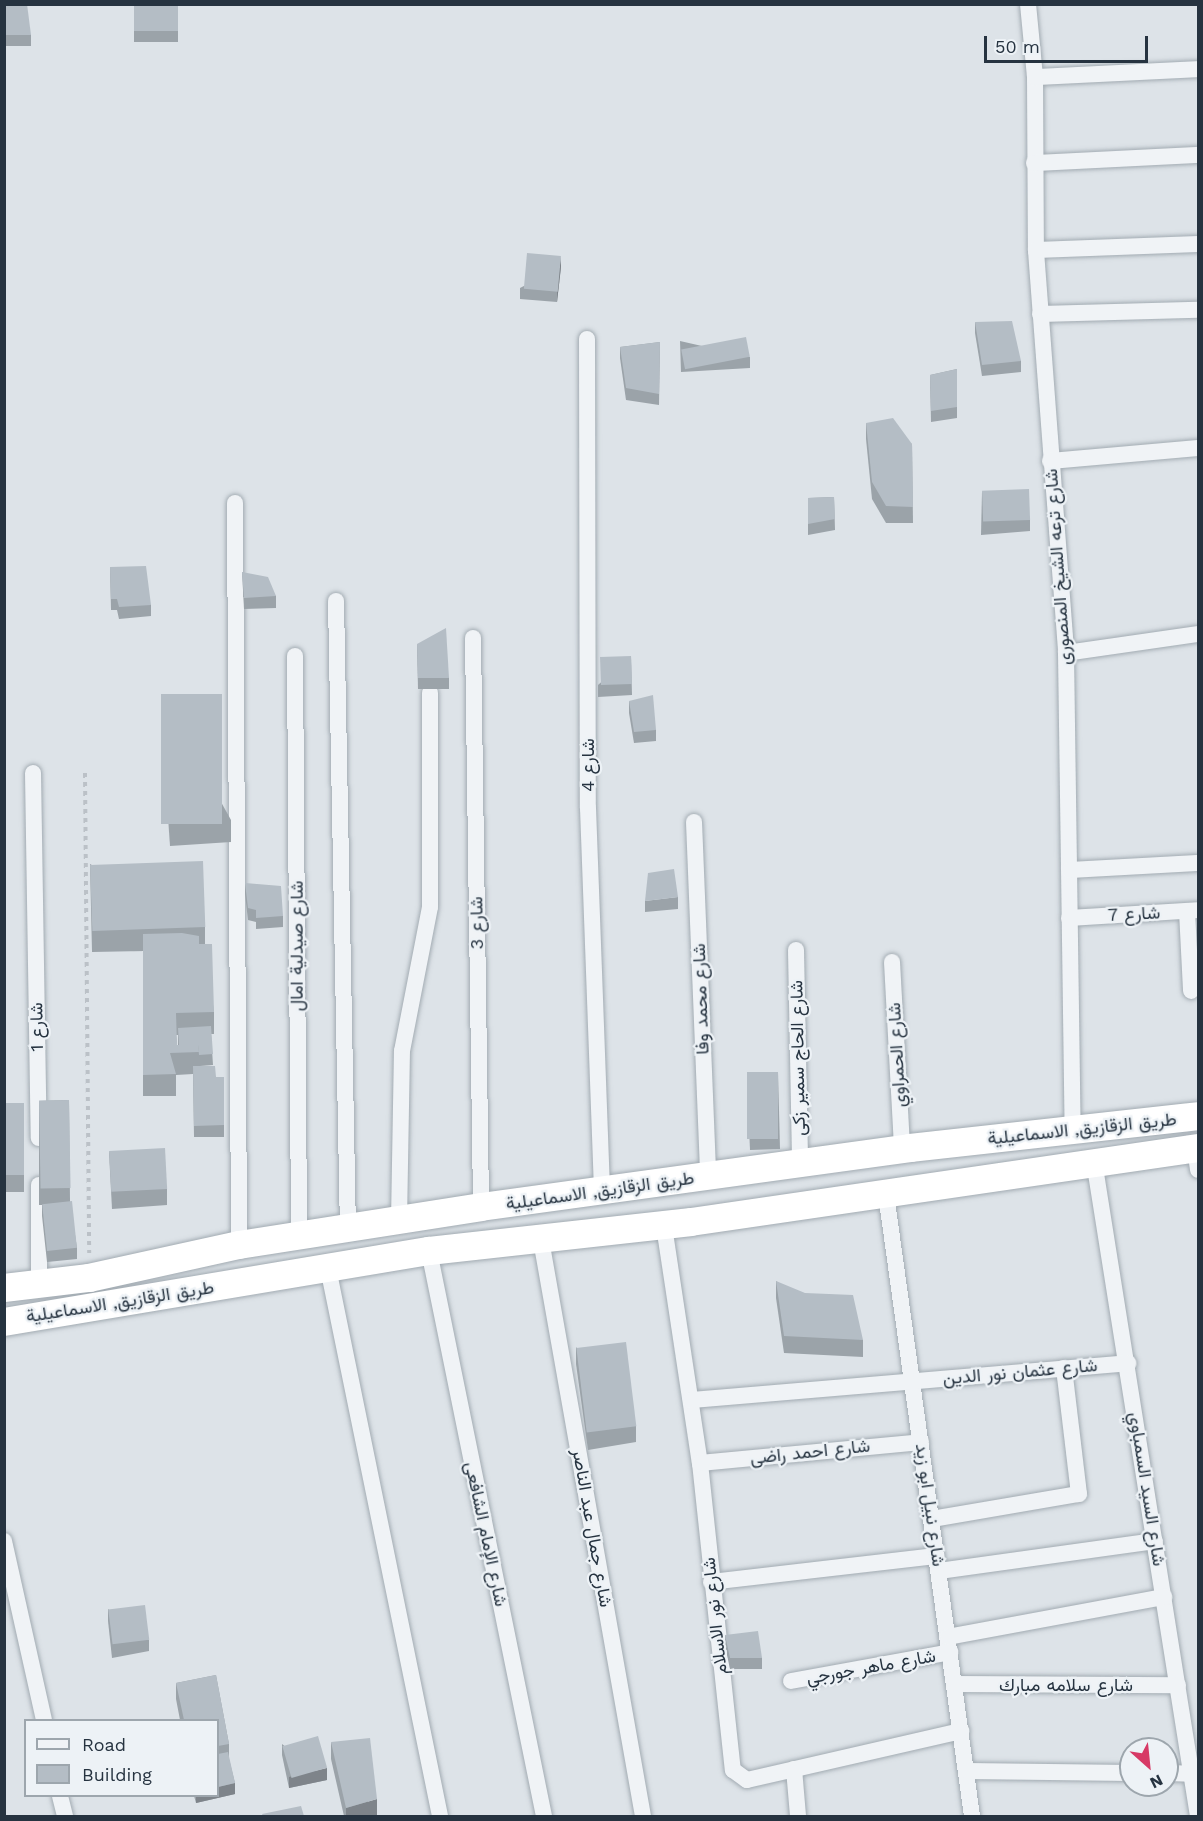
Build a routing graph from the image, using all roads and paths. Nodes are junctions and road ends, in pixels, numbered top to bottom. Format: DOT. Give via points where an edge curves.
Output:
graph roads {
  1 [pos="1028,4"];
  2 [pos="1198,69"];
  3 [pos="1035,77"];
  4 [pos="1198,155"];
  5 [pos="1034,163"];
  6 [pos="1198,244"];
  7 [pos="1036,250"];
  8 [pos="1198,310"];
  9 [pos="1040,314"];
  10 [pos="587,339"];
  11 [pos="1198,448"];
  12 [pos="1050,461"];
  13 [pos="235,503"];
  14 [pos="336,601"];
  15 [pos="1198,634"];
  16 [pos="473,638"];
  17 [pos="1065,653"];
  18 [pos="295,656"];
  19 [pos="430,693"];
  20 [pos="33,773"];
  21 [pos="85,773"];
  22 [pos="694,822"];
  23 [pos="1198,863"];
  24 [pos="1069,870"];
  25 [pos="1193,911"];
  26 [pos="1070,918"];
  27 [pos="796,950"];
  28 [pos="892,962"];
  29 [pos="1191,991"];
  30 [pos="1198,1116"];
  31 [pos="1073,1130"];
  32 [pos="902,1149"];
  33 [pos="1197,1155"];
  34 [pos="1094,1161"];
  35 [pos="800,1165"];
  36 [pos="708,1175"];
  37 [pos="645,1185"];
  38 [pos="602,1191"];
  39 [pos="886,1194"];
  40 [pos="567,1196"];
  41 [pos="481,1208"];
  42 [pos="399,1221"];
  43 [pos="657,1227"];
  44 [pos="348,1229"];
  45 [pos="299,1236"];
  46 [pos="554,1239"];
  47 [pos="238,1245"];
  48 [pos="429,1251"];
  49 [pos="328,1268"];
  50 [pos="89,1278"];
  51 [pos="39,1282"];
  52 [pos="4,1288"];
  53 [pos="4,1322"];
  54 [pos="1128,1363"];
  55 [pos="1065,1368"];
  56 [pos="913,1381"];
  57 [pos="691,1400"];
  58 [pos="921,1442"];
  59 [pos="700,1463"];
  60 [pos="932,1519"];
  61 [pos="4,1541"];
  62 [pos="1155,1541"];
  63 [pos="938,1563"];
  64 [pos="711,1582"];
  65 [pos="1164,1597"];
  66 [pos="949,1645"];
  67 [pos="791,1681"];
  68 [pos="955,1684"];
  69 [pos="1178,1685"];
  70 [pos="44,1719"];
  71 [pos="961,1731"];
  72 [pos="794,1769"];
  73 [pos="967,1771"];
  74 [pos="1119,1773"];
  75 [pos="1179,1774"];
  76 [pos="1191,1774"];
  77 [pos="60,1797"];
  78 [pos="65,1816"];
  79 [pos="440,1816"];
  80 [pos="544,1816"];
  81 [pos="643,1816"];
  82 [pos="798,1816"];
  83 [pos="972,1816"];
  84 [pos="1198,1816"];
  1 -- 3 [label="street, شارع ترعه الشيخ المنصورى"];
  2 -- 3 [label="street"];
  3 -- 5 [label="street, شارع ترعه الشيخ المنصورى"];
  4 -- 5 [label="street"];
  5 -- 7 [label="street, شارع ترعه الشيخ المنصورى"];
  6 -- 7 [label="street"];
  7 -- 9 [label="street, شارع ترعه الشيخ المنصورى"];
  8 -- 9 [label="street"];
  9 -- 12 [label="street, شارع ترعه الشيخ المنصورى"];
  10 -- 38 [label="street, شارع 4" via="588,808"];
  11 -- 12 [label="street"];
  12 -- 17 [label="street, شارع ترعه الشيخ المنصورى"];
  13 -- 47 [label="street"];
  14 -- 44 [label="street"];
  15 -- 17 [label="street"];
  16 -- 41 [label="street, شارع 3"];
  17 -- 24 [label="street, شارع ترعه الشيخ المنصورى"];
  18 -- 45 [label="street, شارع صيدلية امال"];
  19 -- 42 [label="street" via="430,907 402,1051"];
  20 -- 51 [label="street, شارع 1"];
  21 -- 50 [label="path"];
  22 -- 36 [label="street, شارع محمد وفا"];
  23 -- 24 [label="street"];
  24 -- 26 [label="street, شارع ترعه الشيخ المنصورى"];
  25 -- 26 [label="street, شارع 7"];
  25 -- 29 [label="street"];
  26 -- 31 [label="street, شارع ترعه الشيخ المنصورى"];
  27 -- 35 [label="street, شارع الحاج سمير زكى"];
  28 -- 32 [label="street, شارع الحمراوي"];
  30 -- 31 [label="highway, طريق الزقازيق, الاسماعيلية"];
  31 -- 32 [label="highway, طريق الزقازيق, الاسماعيلية"];
  32 -- 35 [label="highway, طريق الزقازيق, الاسماعيلية"];
  33 -- 34 [label="highway, طريق الزقازيق, الاسماعيلية"];
  34 -- 39 [label="highway, طريق الزقازيق, الاسماعيلية"];
  34 -- 54 [label="street, شارع السيد السمباوي"];
  35 -- 36 [label="highway, طريق الزقازيق, الاسماعيلية"];
  36 -- 37 [label="highway, طريق الزقازيق, الاسماعيلية"];
  37 -- 38 [label="highway, طريق الزقازيق, الاسماعيلية"];
  37 -- 43 [label="highway"];
  38 -- 40 [label="highway, طريق الزقازيق, الاسماعيلية"];
  39 -- 43 [label="highway, طريق الزقازيق, الاسماعيلية"];
  39 -- 56 [label="street, شارع نبيل ابو زيد"];
  40 -- 41 [label="highway, طريق الزقازيق, الاسماعيلية"];
  40 -- 46 [label="highway"];
  41 -- 42 [label="highway, طريق الزقازيق, الاسماعيلية"];
  42 -- 44 [label="highway, طريق الزقازيق, الاسماعيلية"];
  43 -- 46 [label="highway, طريق الزقازيق, الاسماعيلية"];
  43 -- 57 [label="street, شارع نور الاسلام"];
  44 -- 45 [label="highway, طريق الزقازيق, الاسماعيلية"];
  45 -- 47 [label="highway, طريق الزقازيق, الاسماعيلية"];
  46 -- 48 [label="highway, طريق الزقازيق, الاسماعيلية"];
  46 -- 81 [label="street, شارع جمال عبد الناصر"];
  47 -- 50 [label="highway, طريق الزقازيق, الاسماعيلية"];
  48 -- 49 [label="highway, طريق الزقازيق, الاسماعيلية"];
  48 -- 80 [label="street, شارع الإمام الشافعى"];
  49 -- 53 [label="highway, طريق الزقازيق, الاسماعيلية"];
  49 -- 79 [label="street"];
  50 -- 51 [label="highway, طريق الزقازيق, الاسماعيلية"];
  51 -- 52 [label="highway, طريق الزقازيق, الاسماعيلية"];
  54 -- 55 [label="street, شارع عثمان نور الدين"];
  54 -- 62 [label="street, شارع السيد السمباوي"];
  55 -- 56 [label="street, شارع عثمان نور الدين"];
  55 -- 60 [label="street" via="1080,1494"];
  56 -- 57 [label="street, شارع عثمان نور الدين"];
  56 -- 58 [label="street, شارع نبيل ابو زيد"];
  57 -- 59 [label="street, شارع نور الاسلام"];
  58 -- 59 [label="street, شارع احمد راضى"];
  58 -- 60 [label="street, شارع نبيل ابو زيد"];
  59 -- 64 [label="street, شارع نور الاسلام"];
  60 -- 63 [label="street, شارع نبيل ابو زيد"];
  61 -- 70 [label="street"];
  62 -- 63 [label="street"];
  62 -- 65 [label="street, شارع السيد السمباوي"];
  63 -- 64 [label="street"];
  63 -- 66 [label="street, شارع نبيل ابو زيد"];
  64 -- 72 [label="street, شارع نور الاسلام" via="733,1770 747,1780"];
  65 -- 66 [label="street, شارع ماهر جورجي"];
  65 -- 69 [label="street, شارع السيد السمباوي"];
  66 -- 67 [label="street, شارع ماهر جورجي"];
  66 -- 68 [label="street, شارع نبيل ابو زيد"];
  68 -- 69 [label="street, شارع سلامه مبارك"];
  68 -- 71 [label="street, شارع نبيل ابو زيد"];
  69 -- 76 [label="street, شارع السيد السمباوي"];
  71 -- 72 [label="street, شارع نور الاسلام"];
  71 -- 73 [label="street, شارع نبيل ابو زيد"];
  72 -- 82 [label="street"];
  73 -- 74 [label="street"];
  73 -- 83 [label="street, شارع نبيل ابو زيد"];
  75 -- 76 [label="street"];
  76 -- 84 [label="street, شارع السيد السمباوي"];
  77 -- 78 [label="street"];
}
